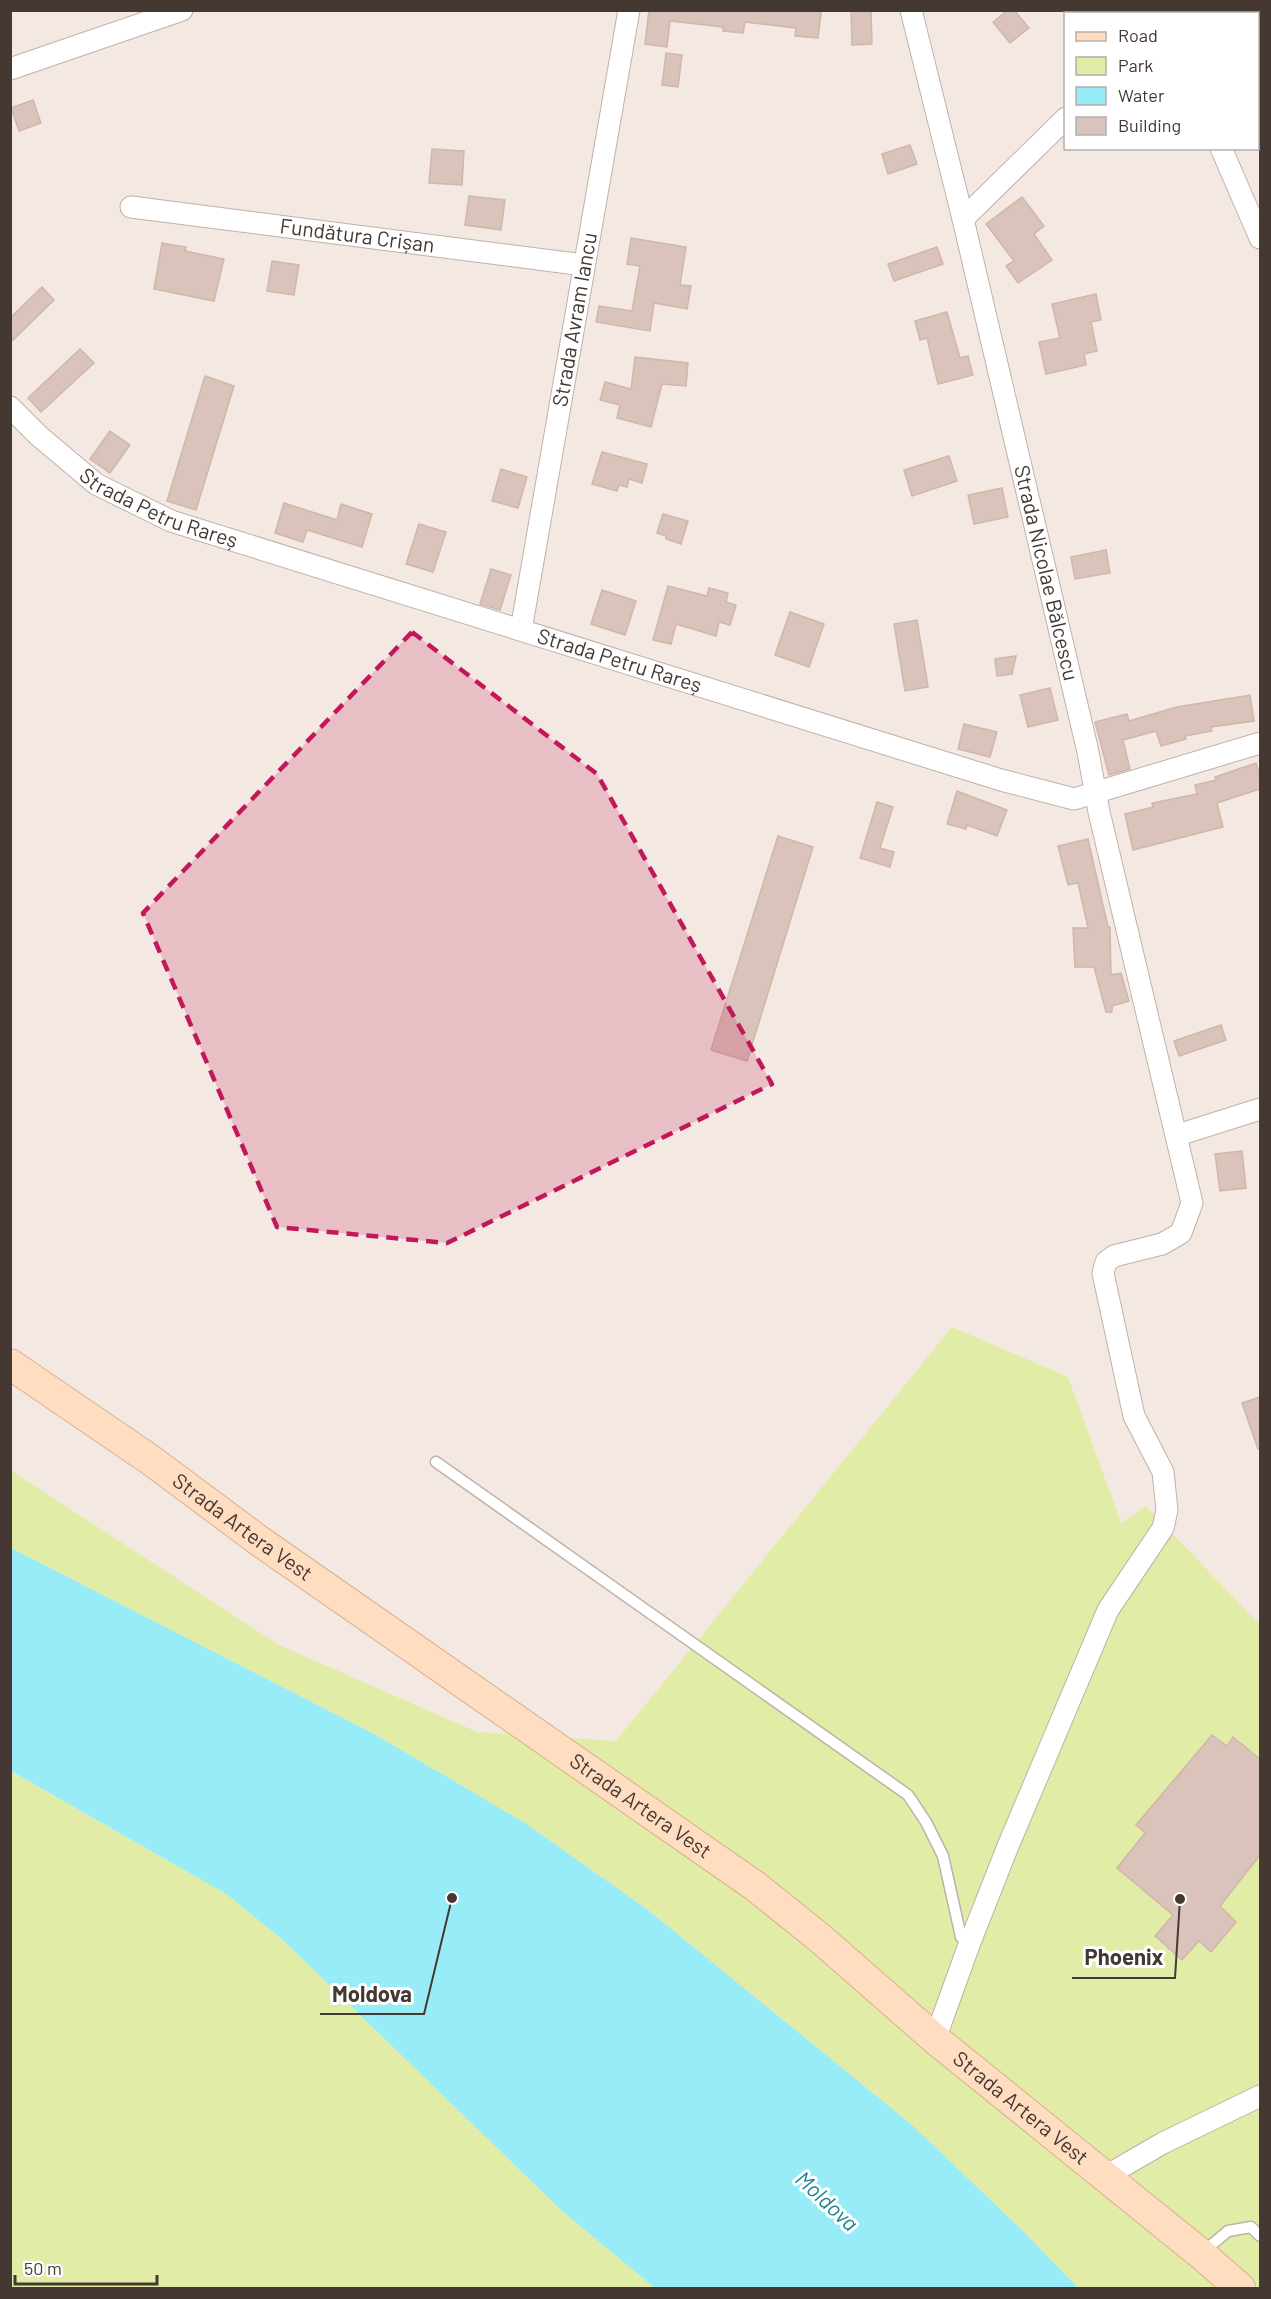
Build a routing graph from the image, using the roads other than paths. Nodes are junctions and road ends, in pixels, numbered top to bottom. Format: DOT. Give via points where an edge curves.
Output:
graph roads {
  1 [pos="182,10"];
  2 [pos="629,10"];
  3 [pos="911,10"];
  4 [pos="10,69"];
  5 [pos="1064,119"];
  6 [pos="1222,150"];
  7 [pos="131,207"];
  8 [pos="963,219"];
  9 [pos="1260,237"];
  10 [pos="584,265"];
  11 [pos="10,407"];
  12 [pos="521,630"];
  13 [pos="1260,743"];
  14 [pos="1096,792"];
  15 [pos="1260,1109"];
  16 [pos="1178,1135"];
  17 [pos="10,1364"];
  18 [pos="436,1462"];
  19 [pos="969,1945"];
  20 [pos="935,2039"];
  21 [pos="1260,2096"];
  22 [pos="1106,2176"];
  23 [pos="1260,2236"];
  24 [pos="1201,2254"];
  25 [pos="1240,2289"];
  1 -- 4 [label="street"];
  2 -- 10 [label="street, Strada Avram Iancu"];
  3 -- 8 [label="street, Strada Nicolae Bălcescu"];
  5 -- 8 [label="street"];
  6 -- 9 [label="street"];
  7 -- 10 [label="street, Fundătura Crișan"];
  8 -- 14 [label="street, Strada Nicolae Bălcescu"];
  10 -- 12 [label="street, Strada Avram Iancu"];
  11 -- 12 [label="street, Strada Petru Rareș" via="96,484 171,521"];
  12 -- 14 [label="street, Strada Petru Rareș" via="1000,780 1074,799"];
  13 -- 14 [label="street, Strada Petru Rareș"];
  14 -- 16 [label="street, Strada Nicolae Bălcescu"];
  15 -- 16 [label="street"];
  16 -- 19 [label="street, Strada Nicolae Bălcescu" via="1192,1203 1181,1233 1162,1244 1114,1257 1106,1262 1103,1273 1134,1416 1163,1472 1167,1510 1163,1528 1108,1610"];
  17 -- 20 [label="main road, Strada Artera Vest" via="755,1886"];
  18 -- 19 [label="lane" via="908,1795 943,1856 961,1937"];
  19 -- 20 [label="street"];
  20 -- 22 [label="main road, Strada Artera Vest"];
  21 -- 22 [label="street" via="1163,2143"];
  22 -- 24 [label="main road, Strada Artera Vest"];
  23 -- 24 [label="lane" via="1251,2228 1228,2231"];
  24 -- 25 [label="main road, Strada Artera Vest"];
}
